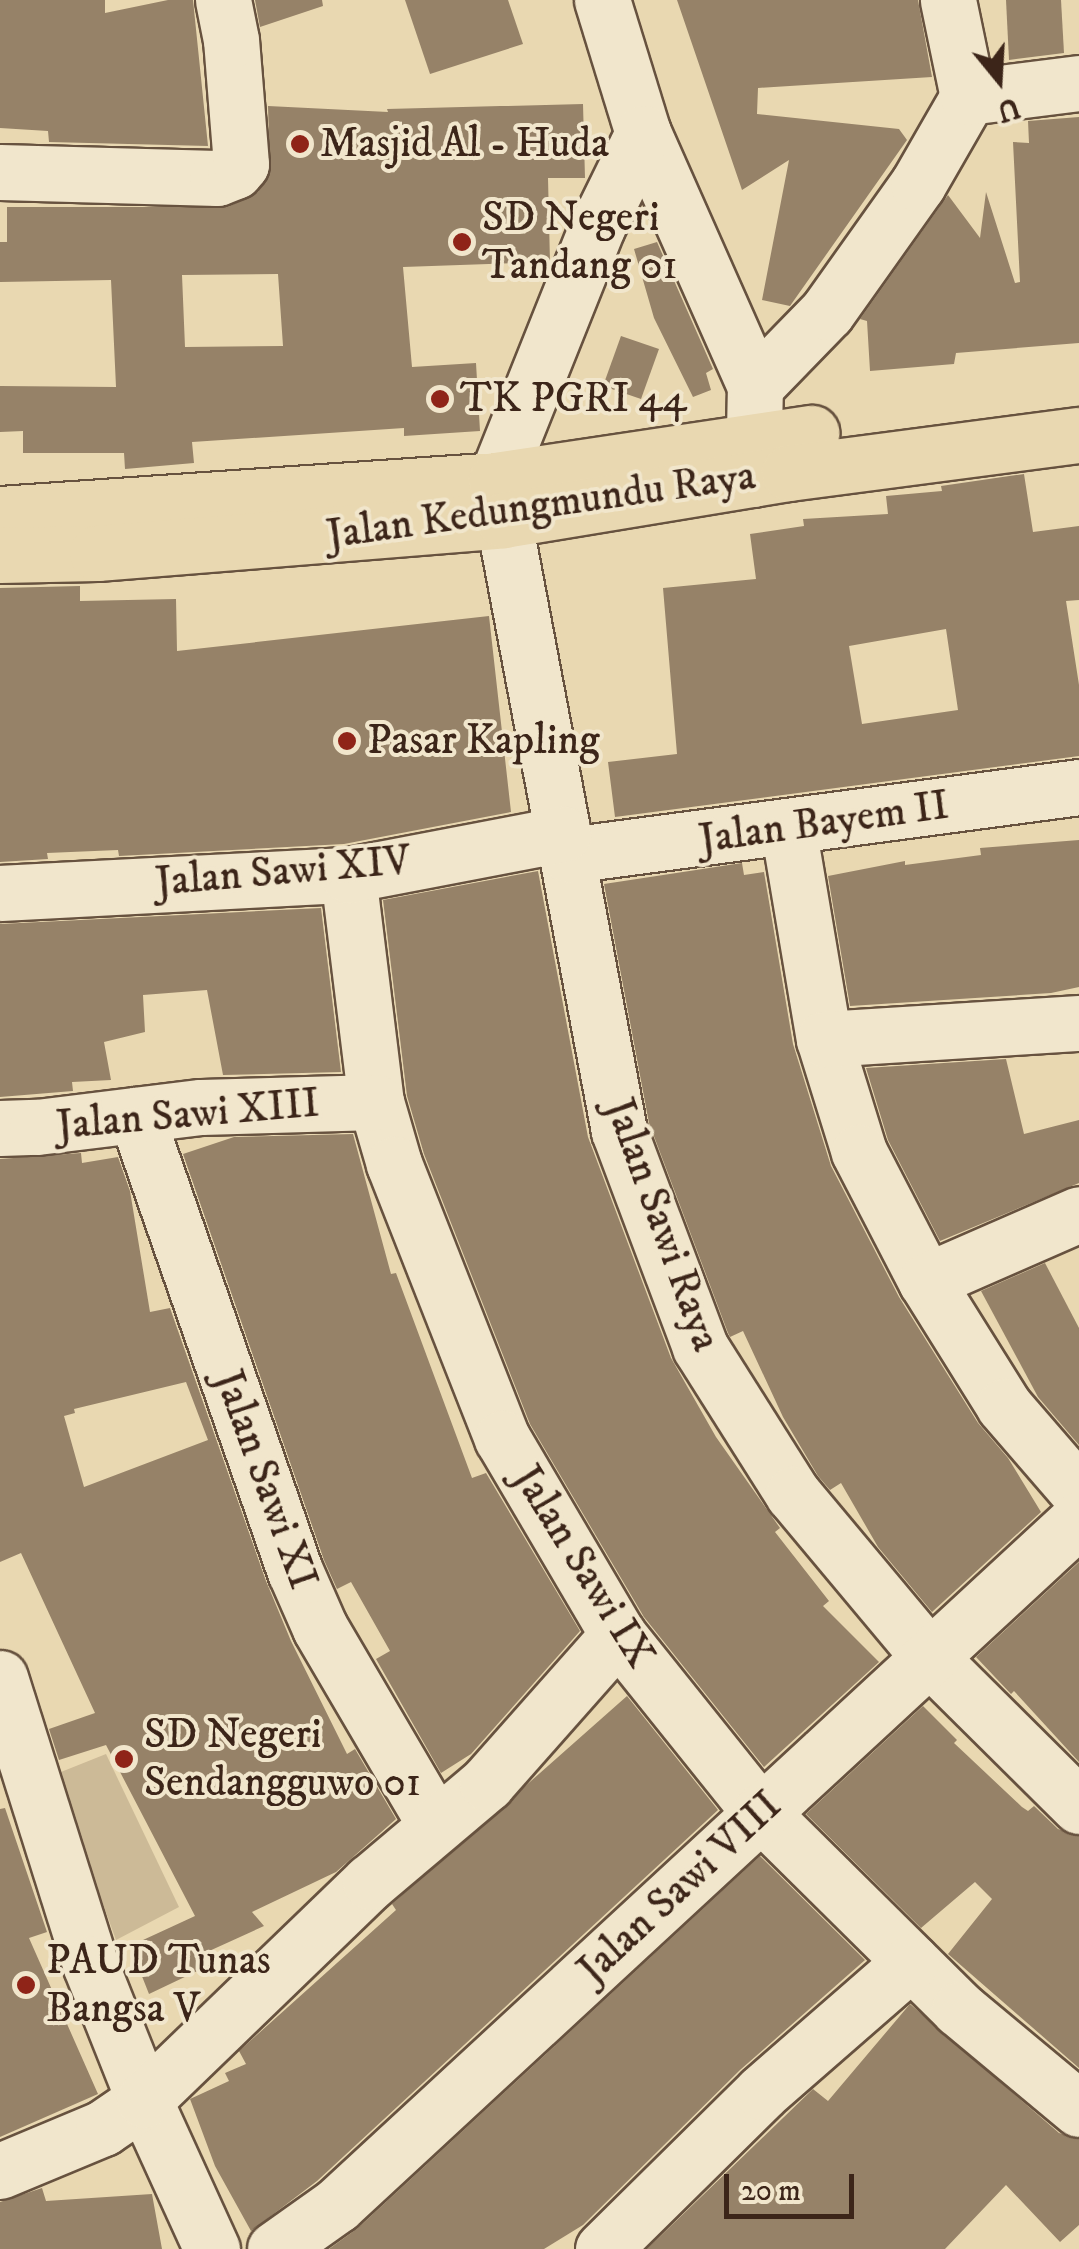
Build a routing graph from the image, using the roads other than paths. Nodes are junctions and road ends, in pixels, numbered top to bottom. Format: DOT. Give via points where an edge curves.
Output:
graph roads {
  1 [pos="222,0"];
  2 [pos="602,0"];
  3 [pos="948,0"];
  4 [pos="1079,82"];
  5 [pos="968,96"];
  6 [pos="642,132"];
  7 [pos="0,172"];
  8 [pos="755,386"];
  9 [pos="1079,401"];
  10 [pos="1079,435"];
  11 [pos="754,459"];
  12 [pos="500,500"];
  13 [pos="0,514"];
  14 [pos="0,555"];
  15 [pos="1079,787"];
  16 [pos="788,827"];
  17 [pos="566,845"];
  18 [pos="348,875"];
  19 [pos="0,893"];
  20 [pos="1079,1023"];
  21 [pos="824,1039"];
  22 [pos="376,1102"];
  23 [pos="136,1115"];
  24 [pos="0,1128"];
  25 [pos="1079,1214"];
  26 [pos="926,1281"];
  27 [pos="1079,1493"];
  28 [pos="1079,1519"];
  29 [pos="618,1635"];
  30 [pos="930,1658"];
  31 [pos="0,1678"];
  32 [pos="1079,1806"];
  33 [pos="760,1812"];
  34 [pos="436,1826"];
  35 [pos="912,1962"];
  36 [pos="144,2100"];
  37 [pos="1079,2109"];
  38 [pos="0,2171"];
  39 [pos="608,2247"];
  40 [pos="212,2249"];
  41 [pos="274,2249"];
  1 -- 7 [label="street" via="240,146 236,171 217,178"];
  2 -- 6 [label="street"];
  3 -- 5 [label="street"];
  4 -- 5 [label="street"];
  5 -- 8 [label="street" via="918,184 827,312"];
  6 -- 8 [label="street"];
  6 -- 12 [label="street" via="597,227"];
  8 -- 11 [label="street"];
  9 -- 11 [label="main road, Jalan Kedungmundu Raya"];
  10 -- 11 [label="main road, Jalan Kedungmundu Raya"];
  11 -- 12 [label="main road, Jalan Kedungmundu Raya"];
  12 -- 13 [label="main road, Jalan Kedungmundu Raya"];
  12 -- 14 [label="main road, Jalan Kedungmundu Raya" via="96,553"];
  12 -- 17 [label="street, Jalan Sawi Raya"];
  15 -- 16 [label="street, Jalan Bayem II"];
  16 -- 17 [label="street, Jalan Bayem II"];
  16 -- 21 [label="street"];
  17 -- 18 [label="street, Jalan Sawi XIV"];
  17 -- 30 [label="street, Jalan Sawi Raya" via="619,1131 700,1347 793,1494"];
  18 -- 19 [label="street, Jalan Sawi XIV"];
  18 -- 22 [label="street, Jalan Sawi IX"];
  20 -- 21 [label="street"];
  21 -- 26 [label="street" via="859,1152"];
  22 -- 23 [label="street, Jalan Sawi XIII"];
  22 -- 29 [label="street, Jalan Sawi IX" via="502,1438"];
  23 -- 24 [label="street, Jalan Sawi XIII"];
  23 -- 34 [label="street, Jalan Sawi XI" via="295,1571 320,1628"];
  25 -- 26 [label="street"];
  26 -- 27 [label="street" via="1004,1406"];
  28 -- 30 [label="street, Jalan Sawi VIII"];
  29 -- 33 [label="street, Jalan Sawi IX"];
  29 -- 34 [label="street" via="486,1784"];
  30 -- 32 [label="street, Jalan Sawi Raya"];
  30 -- 33 [label="street, Jalan Sawi VIII"];
  31 -- 36 [label="street" via="90,1964"];
  33 -- 35 [label="street, Jalan Sawi IX"];
  33 -- 41 [label="street, Jalan Sawi VIII" via="351,2192"];
  34 -- 36 [label="street"];
  35 -- 37 [label="street, Jalan Sawi IX"];
  35 -- 39 [label="street" via="762,2092"];
  36 -- 38 [label="street" via="103,2128"];
  36 -- 40 [label="street"];
}
